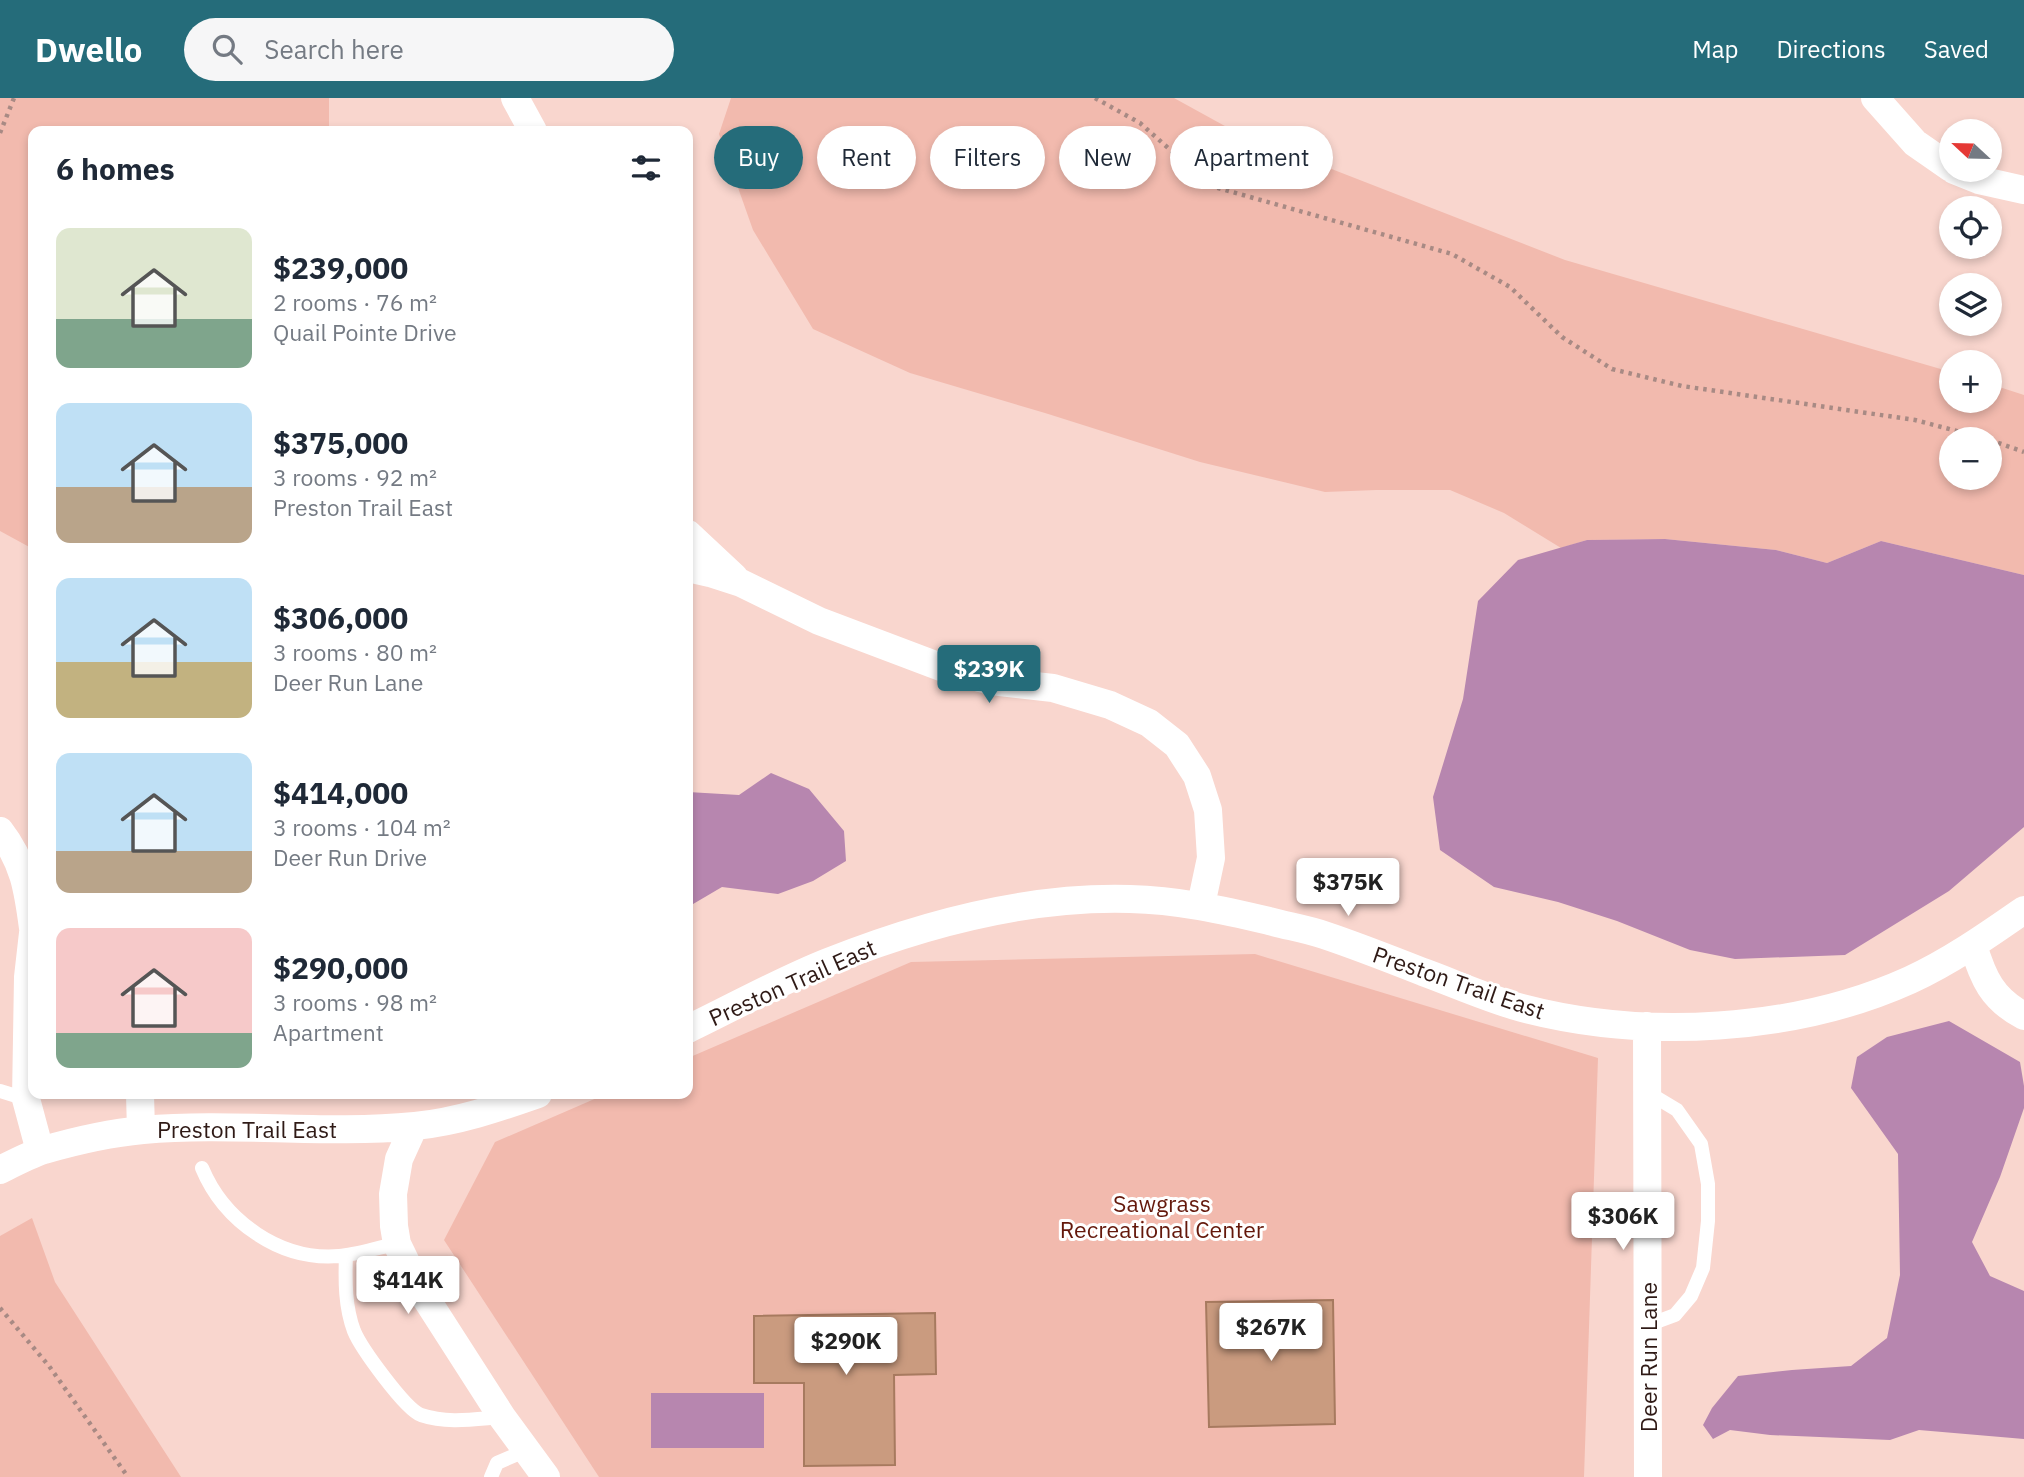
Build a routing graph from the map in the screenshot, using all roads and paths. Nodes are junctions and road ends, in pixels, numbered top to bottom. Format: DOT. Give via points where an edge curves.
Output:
graph roads {
  1 [pos="14,98"];
  2 [pos="515,98"];
  3 [pos="1095,98"];
  4 [pos="1875,98"];
  5 [pos="530,126"];
  6 [pos="0,133"];
  7 [pos="1939,159"];
  8 [pos="1988,182"];
  9 [pos="2024,190"];
  10 [pos="1940,427"];
  11 [pos="2002,445"];
  12 [pos="2024,453"];
  13 [pos="693,539"];
  14 [pos="693,569"];
  15 [pos="741,583"];
  16 [pos="0,831"];
  17 [pos="28,887"];
  18 [pos="1201,905"];
  19 [pos="2024,909"];
  20 [pos="1973,945"];
  21 [pos="28,984"];
  22 [pos="2024,1016"];
  23 [pos="1647,1026"];
  24 [pos="693,1027"];
  25 [pos="1647,1092"];
  26 [pos="13,1095"];
  27 [pos="140,1099"];
  28 [pos="523,1099"];
  29 [pos="414,1126"];
  30 [pos="141,1130"];
  31 [pos="40,1151"];
  32 [pos="202,1168"];
  33 [pos="0,1170"];
  34 [pos="397,1244"];
  35 [pos="346,1255"];
  36 [pos="0,1308"];
  37 [pos="1648,1325"];
  38 [pos="502,1417"];
  39 [pos="527,1450"];
  40 [pos="128,1477"];
  41 [pos="491,1477"];
  42 [pos="546,1477"];
  43 [pos="1648,1477"];
  1 -- 6 [label="path"];
  2 -- 5 [label="street"];
  3 -- 10 [label="path" via="1140,123 1211,186 1452,254 1510,287 1562,337 1612,369 1682,386"];
  4 -- 7 [label="street" via="1915,143"];
  8 -- 9 [label="street"];
  11 -- 12 [label="path"];
  13 -- 15 [label="street"];
  14 -- 15 [label="street"];
  15 -- 18 [label="street" via="819,621 946,669 991,681 1053,688 1110,705 1149,723 1177,745 1197,776 1208,810 1211,858"];
  16 -- 17 [label="street" via="20,862"];
  18 -- 23 [label="street, Preston Trail East" via="1320,934 1521,1007 1581,1020"];
  18 -- 24 [label="street, Preston Trail East" via="1129,899 1058,902 989,913 891,938 824,963"];
  19 -- 20 [label="street, Preston Trail East"];
  20 -- 22 [label="street" via="1982,973 1997,997"];
  20 -- 23 [label="street, Preston Trail East" via="1909,980 1837,1005 1724,1025"];
  21 -- 26 [label="street"];
  23 -- 25 [label="street, Deer Run Lane"];
  25 -- 37 [label="street, Deer Run Lane"];
  25 -- 37 [label="lane" via="1678,1110 1701,1144 1708,1184 1703,1268 1695,1287 1675,1315"];
  26 -- 31 [label="street"];
  27 -- 30 [label="street"];
  28 -- 29 [label="street, Preston Trail East" via="449,1121"];
  29 -- 30 [label="street, Preston Trail East"];
  29 -- 34 [label="street" via="399,1159 393,1194"];
  30 -- 31 [label="street, Preston Trail East"];
  31 -- 33 [label="street, Preston Trail East"];
  32 -- 35 [label="lane" via="234,1217 267,1241 302,1253"];
  34 -- 35 [label="lane"];
  34 -- 38 [label="street" via="416,1283"];
  35 -- 38 [label="lane" via="345,1288 355,1332 392,1389 418,1414 450,1421"];
  36 -- 40 [label="path" via="49,1366"];
  37 -- 43 [label="street, Deer Run Lane"];
  38 -- 39 [label="street"];
  39 -- 41 [label="lane" via="497,1464"];
  39 -- 42 [label="street"];
}
